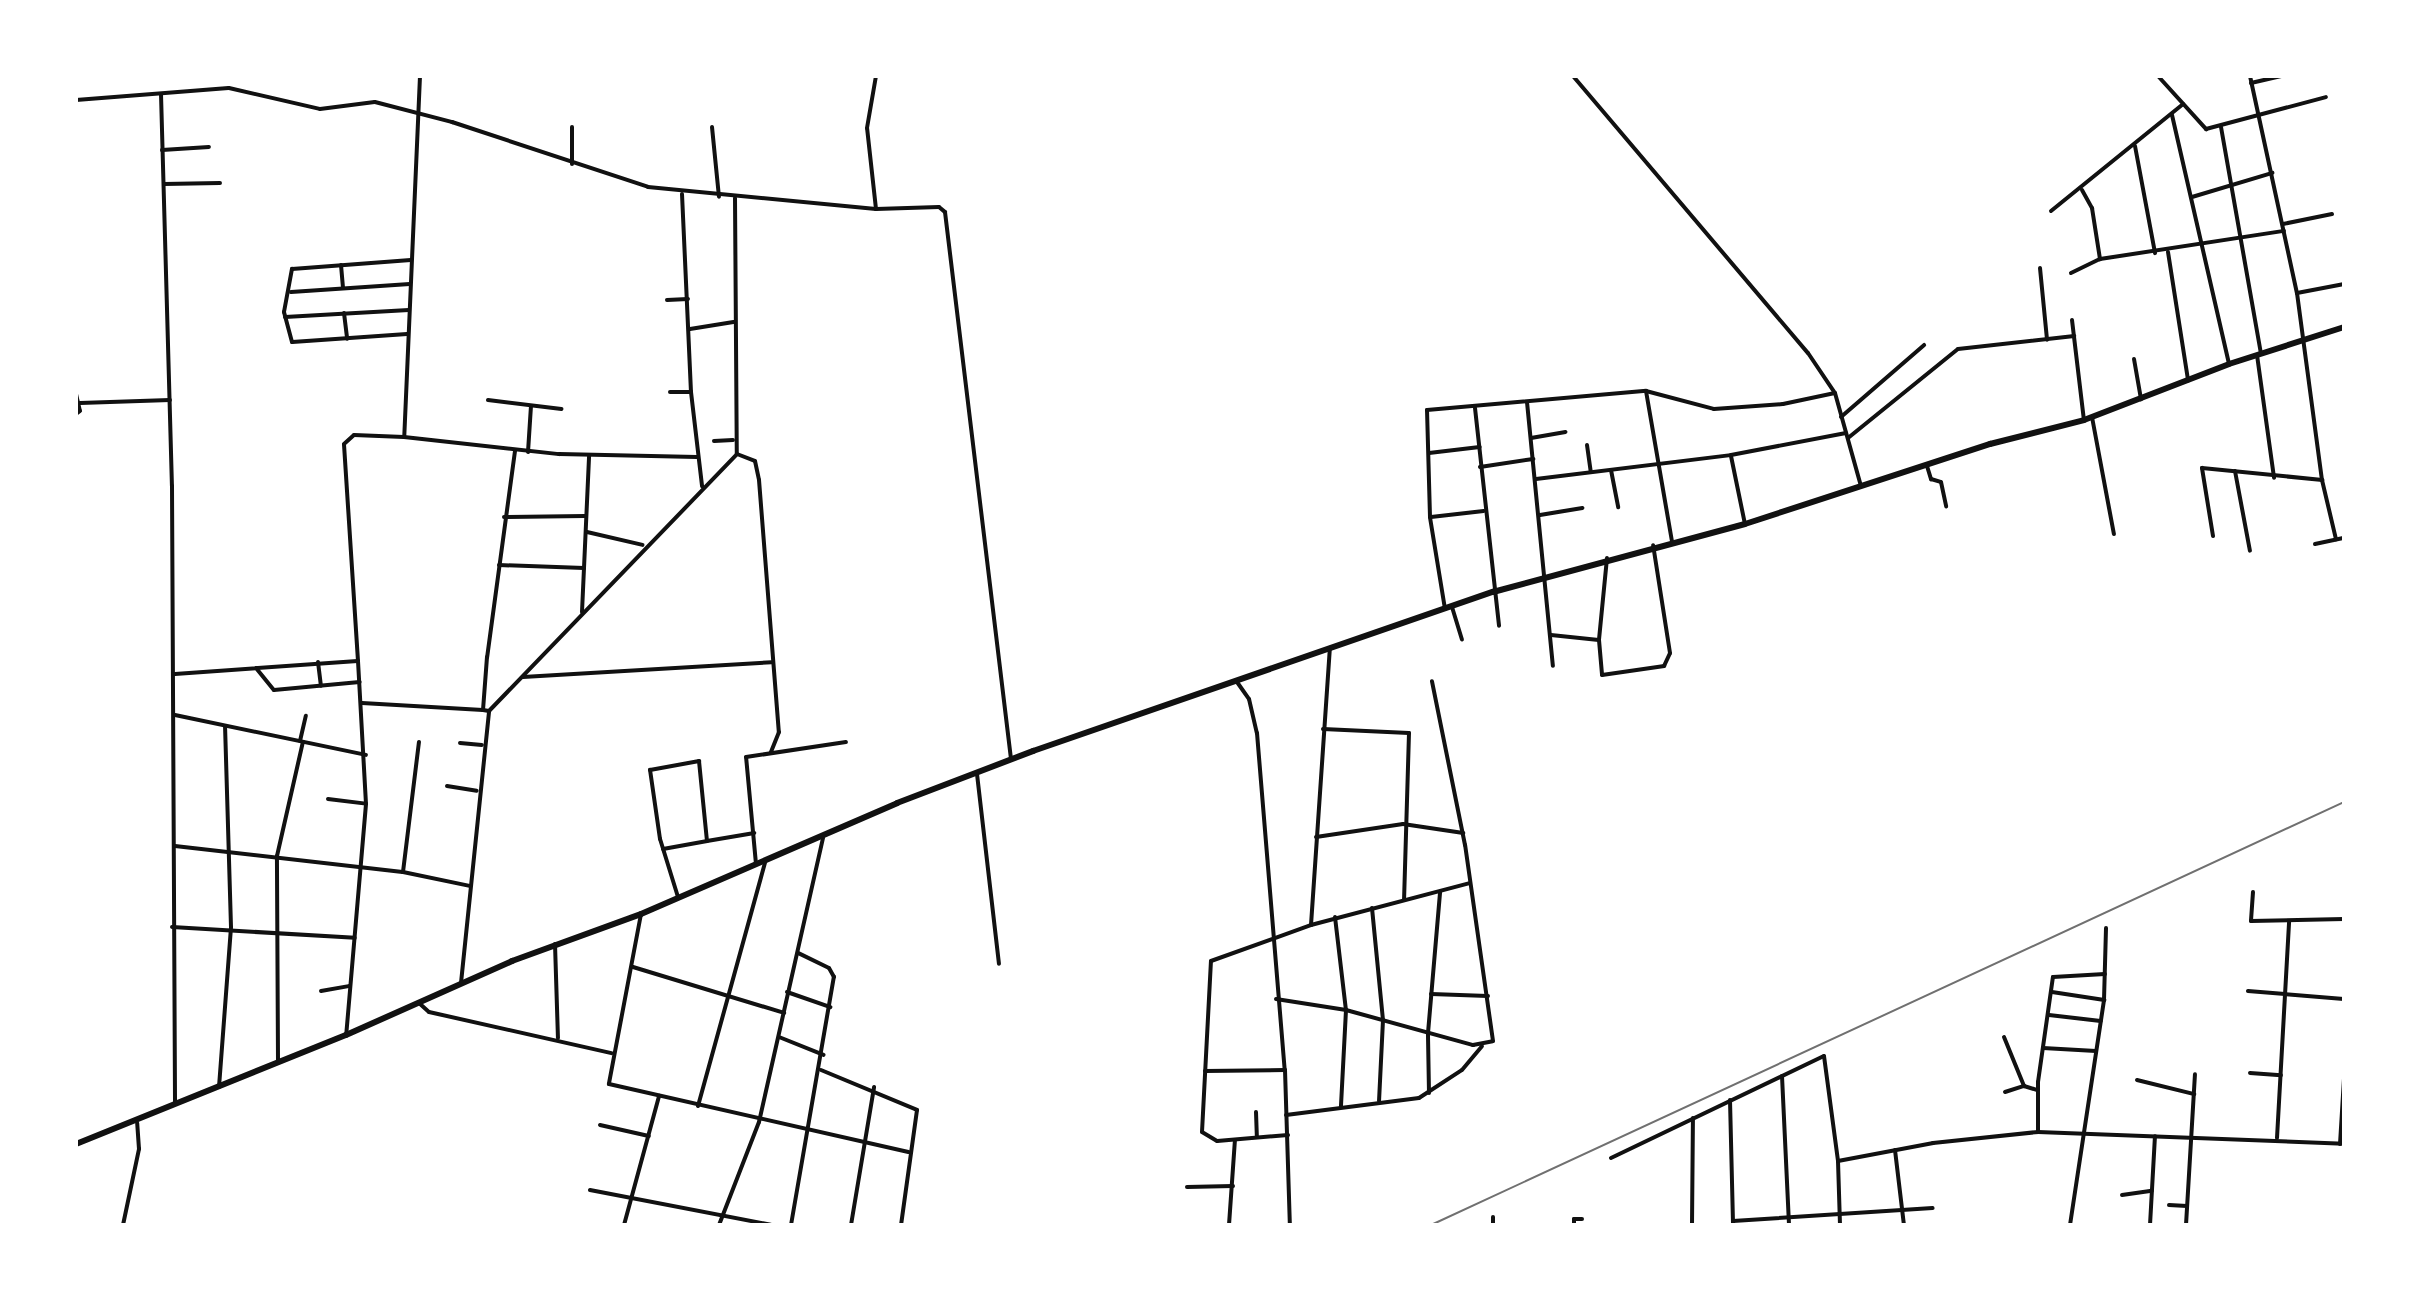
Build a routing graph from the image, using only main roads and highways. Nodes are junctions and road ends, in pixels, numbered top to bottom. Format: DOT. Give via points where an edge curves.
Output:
graph roads {
  1 [pos="2344,327"];
  2 [pos="76,1144"];
  1 -- 2 [label="main road" via="2088,418 1745,524 1493,592 977,771"];
}
